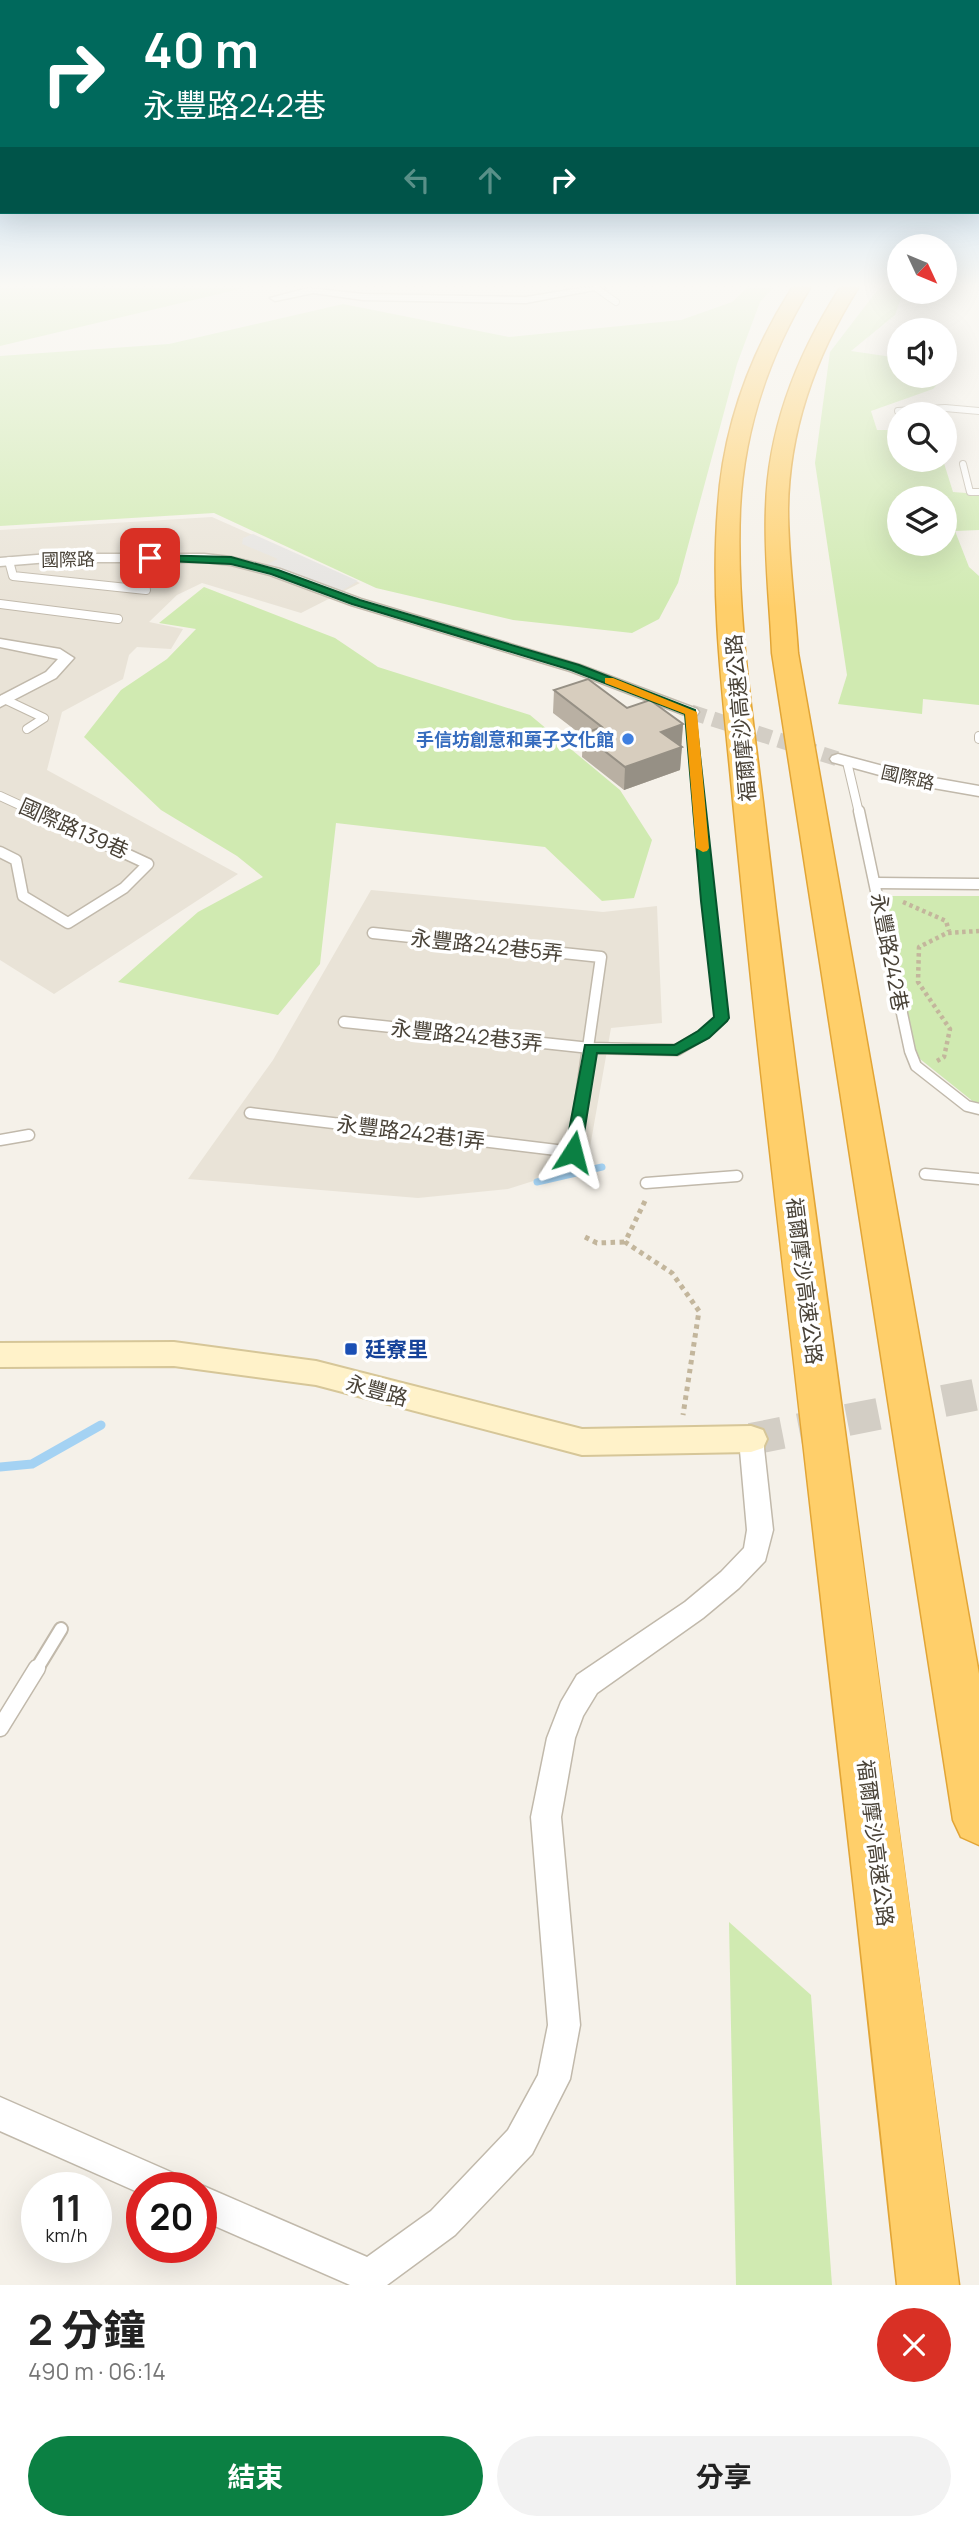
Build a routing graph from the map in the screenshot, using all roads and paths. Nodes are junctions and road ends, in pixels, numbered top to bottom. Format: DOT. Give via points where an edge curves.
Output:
graph roads {
  1 [pos="752,395"];
  2 [pos="796,395"];
  3 [pos="957,409"];
  4 [pos="979,411"];
  5 [pos="963,464"];
  6 [pos="979,492"];
  7 [pos="5,561"];
  8 [pos="146,590"];
  9 [pos="0,604"];
  10 [pos="118,619"];
  11 [pos="0,643"];
  12 [pos="2,701"];
  13 [pos="691,712"];
  14 [pos="27,729"];
  15 [pos="842,760"];
  16 [pos="979,791"];
  17 [pos="0,796"];
  18 [pos="0,852"];
  19 [pos="876,883"];
  20 [pos="901,884"];
  21 [pos="979,884"];
  22 [pos="949,931"];
  23 [pos="979,931"];
  24 [pos="373,933"];
  25 [pos="344,1022"];
  26 [pos="590,1048"];
  27 [pos="913,1059"];
  28 [pos="979,1109"];
  29 [pos="250,1113"];
  30 [pos="29,1135"];
  31 [pos="0,1140"];
  32 [pos="925,1174"];
  33 [pos="737,1176"];
  34 [pos="979,1179"];
  35 [pos="666,1181"];
  36 [pos="646,1182"];
  37 [pos="585,1237"];
  38 [pos="625,1242"];
  39 [pos="0,1355"];
  40 [pos="751,1439"];
  41 [pos="679,1440"];
  42 [pos="61,1629"];
  43 [pos="0,1728"];
  44 [pos="979,1820"];
  45 [pos="0,2114"];
  46 [pos="132,2172"];
  47 [pos="217,2210"];
  48 [pos="366,2280"];
  49 [pos="928,2285"];
  1 -- 49 [label="highway, 福爾摩沙高速公路" via="729,504 732,654 771,1014"];
  2 -- 44 [label="highway" via="784,437 778,508 785,653"];
  3 -- 4 [label="lane"];
  5 -- 6 [label="lane" via="970,492"];
  7 -- 8 [label="lane, 國際路" via="13,576"];
  7 -- 13 [label="street, 國際路" via="231,561 575,668"];
  9 -- 10 [label="lane"];
  11 -- 12 [label="street" via="67,658 51,675"];
  12 -- 14 [label="lane" via="44,718"];
  13 -- 26 [label="lane" via="722,1018 677,1050"];
  15 -- 16 [label="street, 國際路"];
  15 -- 19 [label="lane, 永豐路242巷"];
  17 -- 18 [label="lane, 國際路139巷" via="148,864 124,888 68,923 23,896 16,860"];
  19 -- 20 [label="lane"];
  19 -- 27 [label="lane, 永豐路242巷"];
  20 -- 21 [label="lane"];
  20 -- 22 [label="path" via="904,903 946,921"];
  22 -- 23 [label="path"];
  22 -- 27 [label="path" via="919,947 918,982 950,1029 944,1057 933,1063"];
  24 -- 26 [label="lane, 永豐路242巷5弄" via="601,957"];
  25 -- 26 [label="lane, 永豐路242巷3弄"];
  26 -- 29 [label="lane, 永豐路242巷1弄" via="573,1152"];
  27 -- 28 [label="lane" via="967,1106"];
  30 -- 31 [label="lane"];
  32 -- 34 [label="lane"];
  33 -- 35 [label="lane"];
  35 -- 36 [label="lane"];
  35 -- 38 [label="path" via="642,1205"];
  37 -- 38 [label="path" via="597,1243"];
  38 -- 41 [label="path" via="672,1273 699,1311"];
  39 -- 41 [label="street, 永豐路" via="174,1354 316,1373 582,1442"];
  40 -- 41 [label="street, 永豐路"];
  40 -- 48 [label="street" via="760,1530 756,1553 694,1610 587,1684 561,1738 546,1817 564,2025 554,2079 520,2142 443,2223"];
  42 -- 43 [label="lane"];
  45 -- 46 [label="street"];
  47 -- 48 [label="street"];
}
